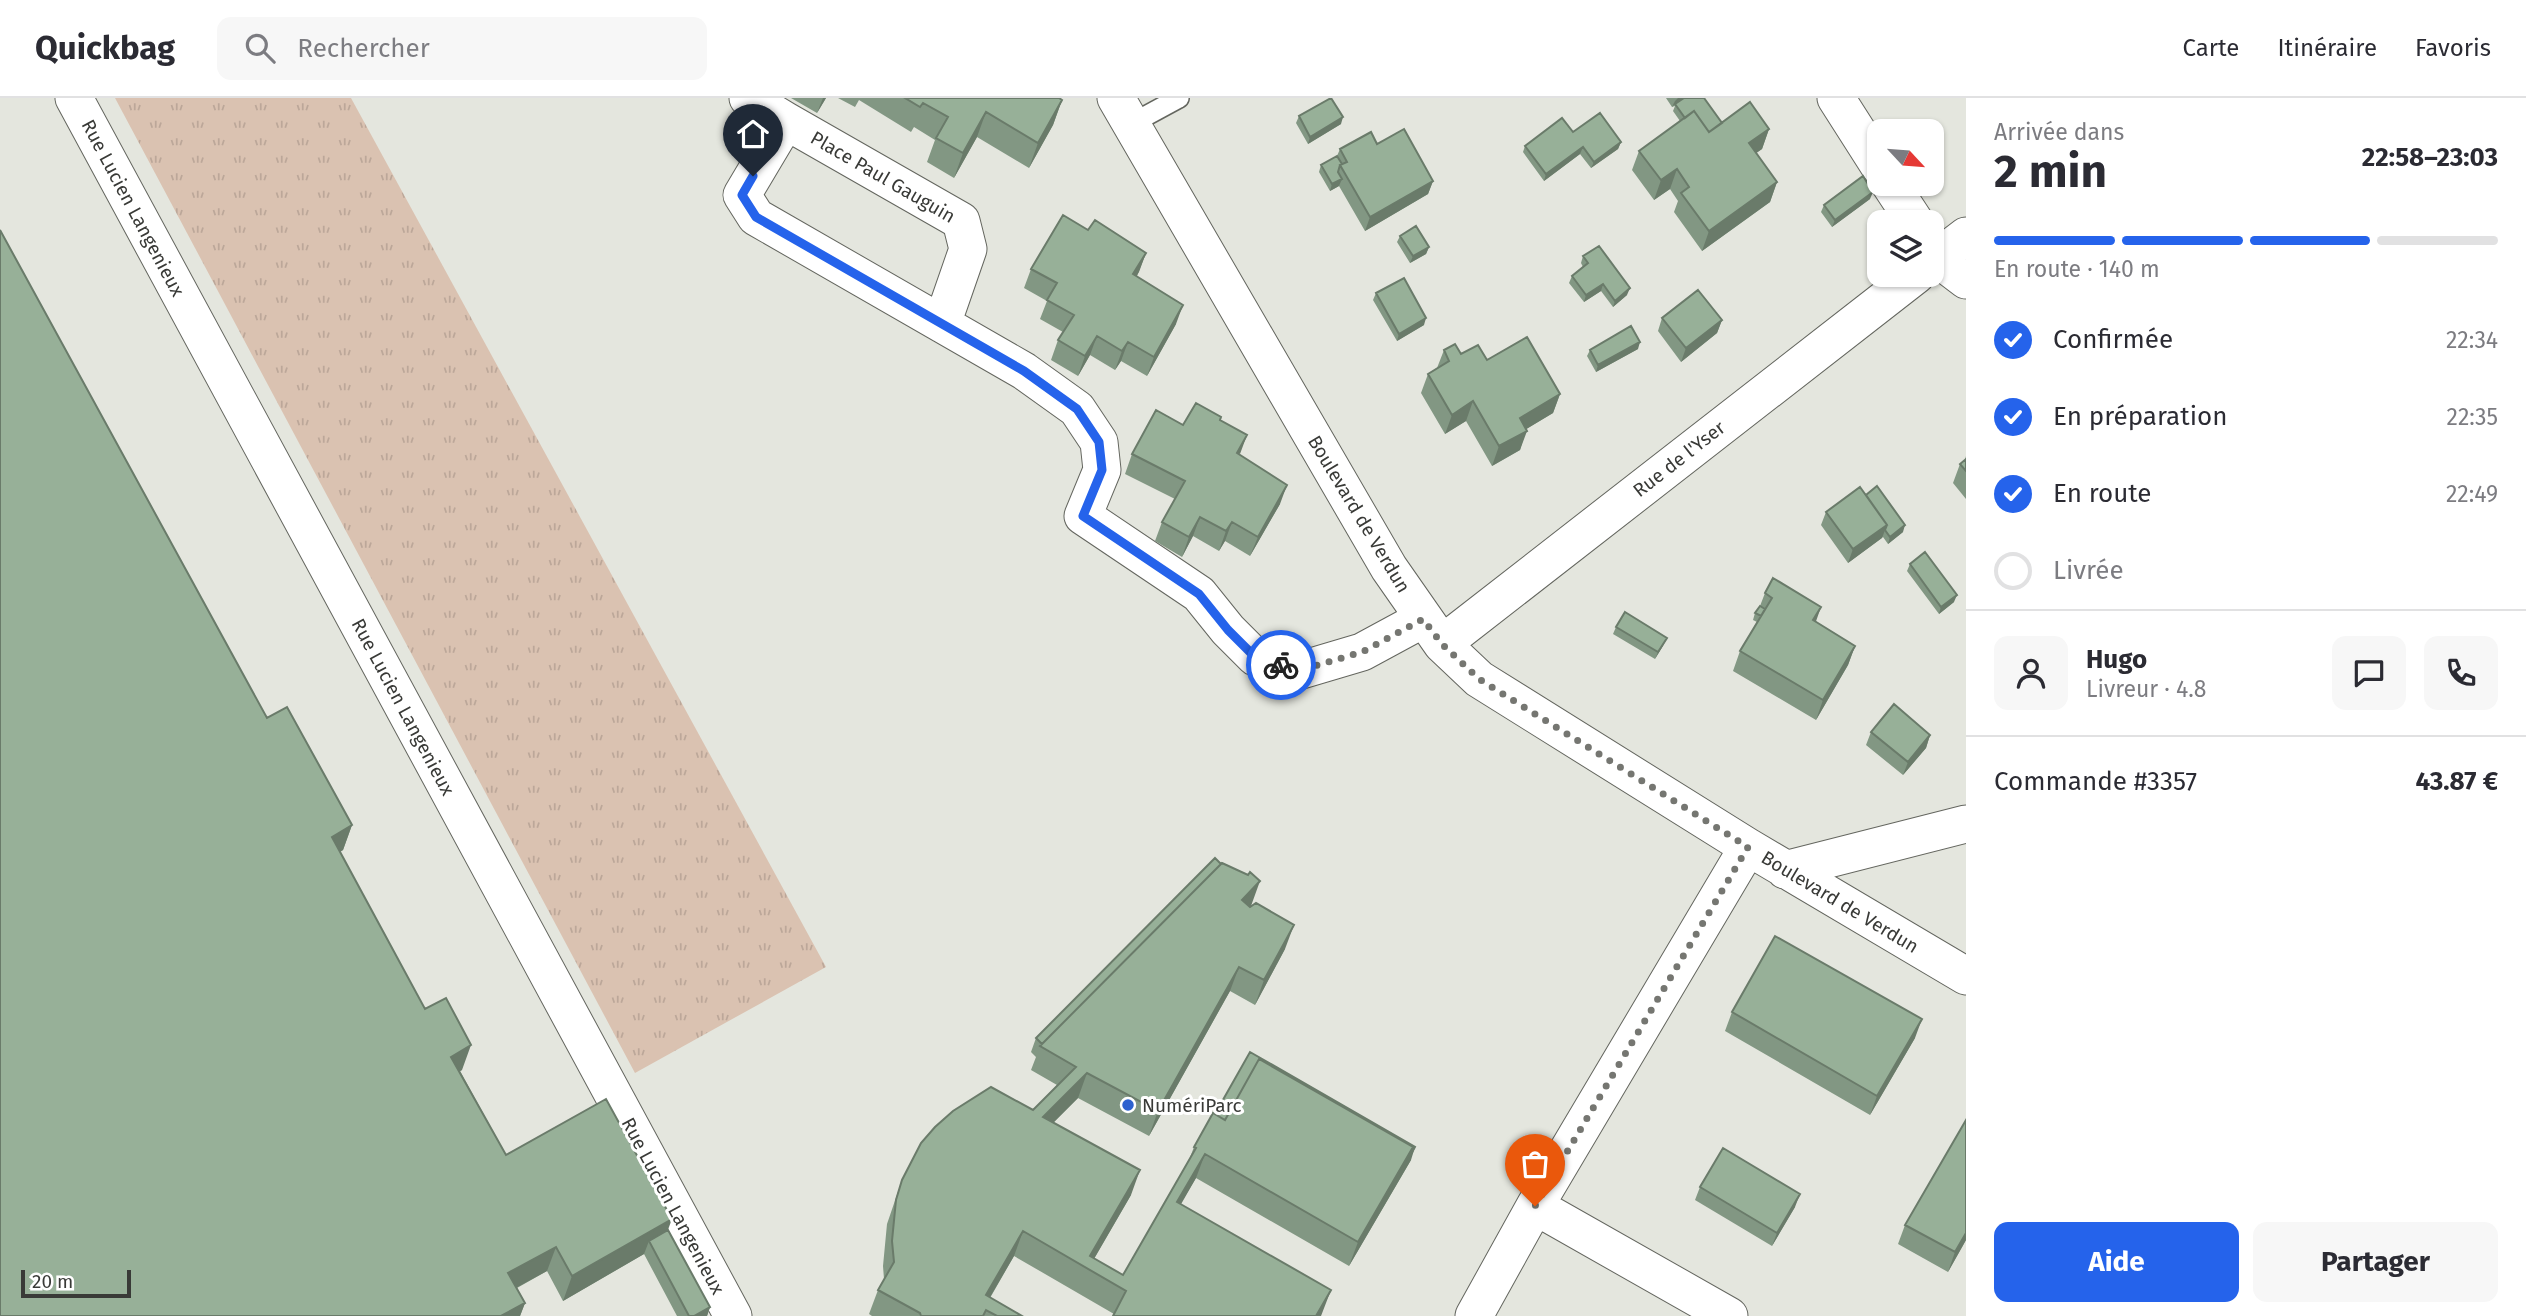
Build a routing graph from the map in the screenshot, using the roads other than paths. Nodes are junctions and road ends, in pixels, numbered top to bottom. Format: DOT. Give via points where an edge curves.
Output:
graph roads {
  1 [pos="74,98"];
  2 [pos="748,98"];
  3 [pos="1179,98"];
  4 [pos="1836,98"];
  5 [pos="1123,111"];
  6 [pos="786,121"];
  7 [pos="1867,147"];
  8 [pos="1966,236"];
  9 [pos="1944,258"];
  10 [pos="1907,287"];
  11 [pos="942,324"];
  12 [pos="1433,631"];
  13 [pos="1966,824"];
  14 [pos="1748,847"];
  15 [pos="1786,870"];
  16 [pos="1966,976"];
  17 [pos="1535,1206"];
  18 [pos="733,1316"];
  19 [pos="1474,1316"];
  20 [pos="1729,1316"];
  1 -- 18 [label="street, Rue Lucien Langenieux"];
  2 -- 6 [label="street, Place Paul Gauguin"];
  3 -- 5 [label="lane"];
  4 -- 7 [label="street"];
  5 -- 12 [label="street, Boulevard de Verdun" via="1389,568"];
  6 -- 11 [label="street, Place Paul Gauguin" via="961,221 968,249"];
  6 -- 11 [label="street" via="742,195 756,217"];
  8 -- 9 [label="street, Rue de l'Yser"];
  10 -- 12 [label="street, Rue de l'Yser"];
  11 -- 12 [label="street" via="1024,371 1077,409 1099,442 1102,470 1083,516 1199,594 1255,657 1298,671"];
  12 -- 14 [label="street, Boulevard de Verdun" via="1479,679"];
  13 -- 15 [label="street"];
  14 -- 15 [label="street, Boulevard de Verdun"];
  14 -- 17 [label="street"];
  15 -- 16 [label="street, Boulevard de Verdun"];
  17 -- 19 [label="street"];
  17 -- 20 [label="street"];
}
